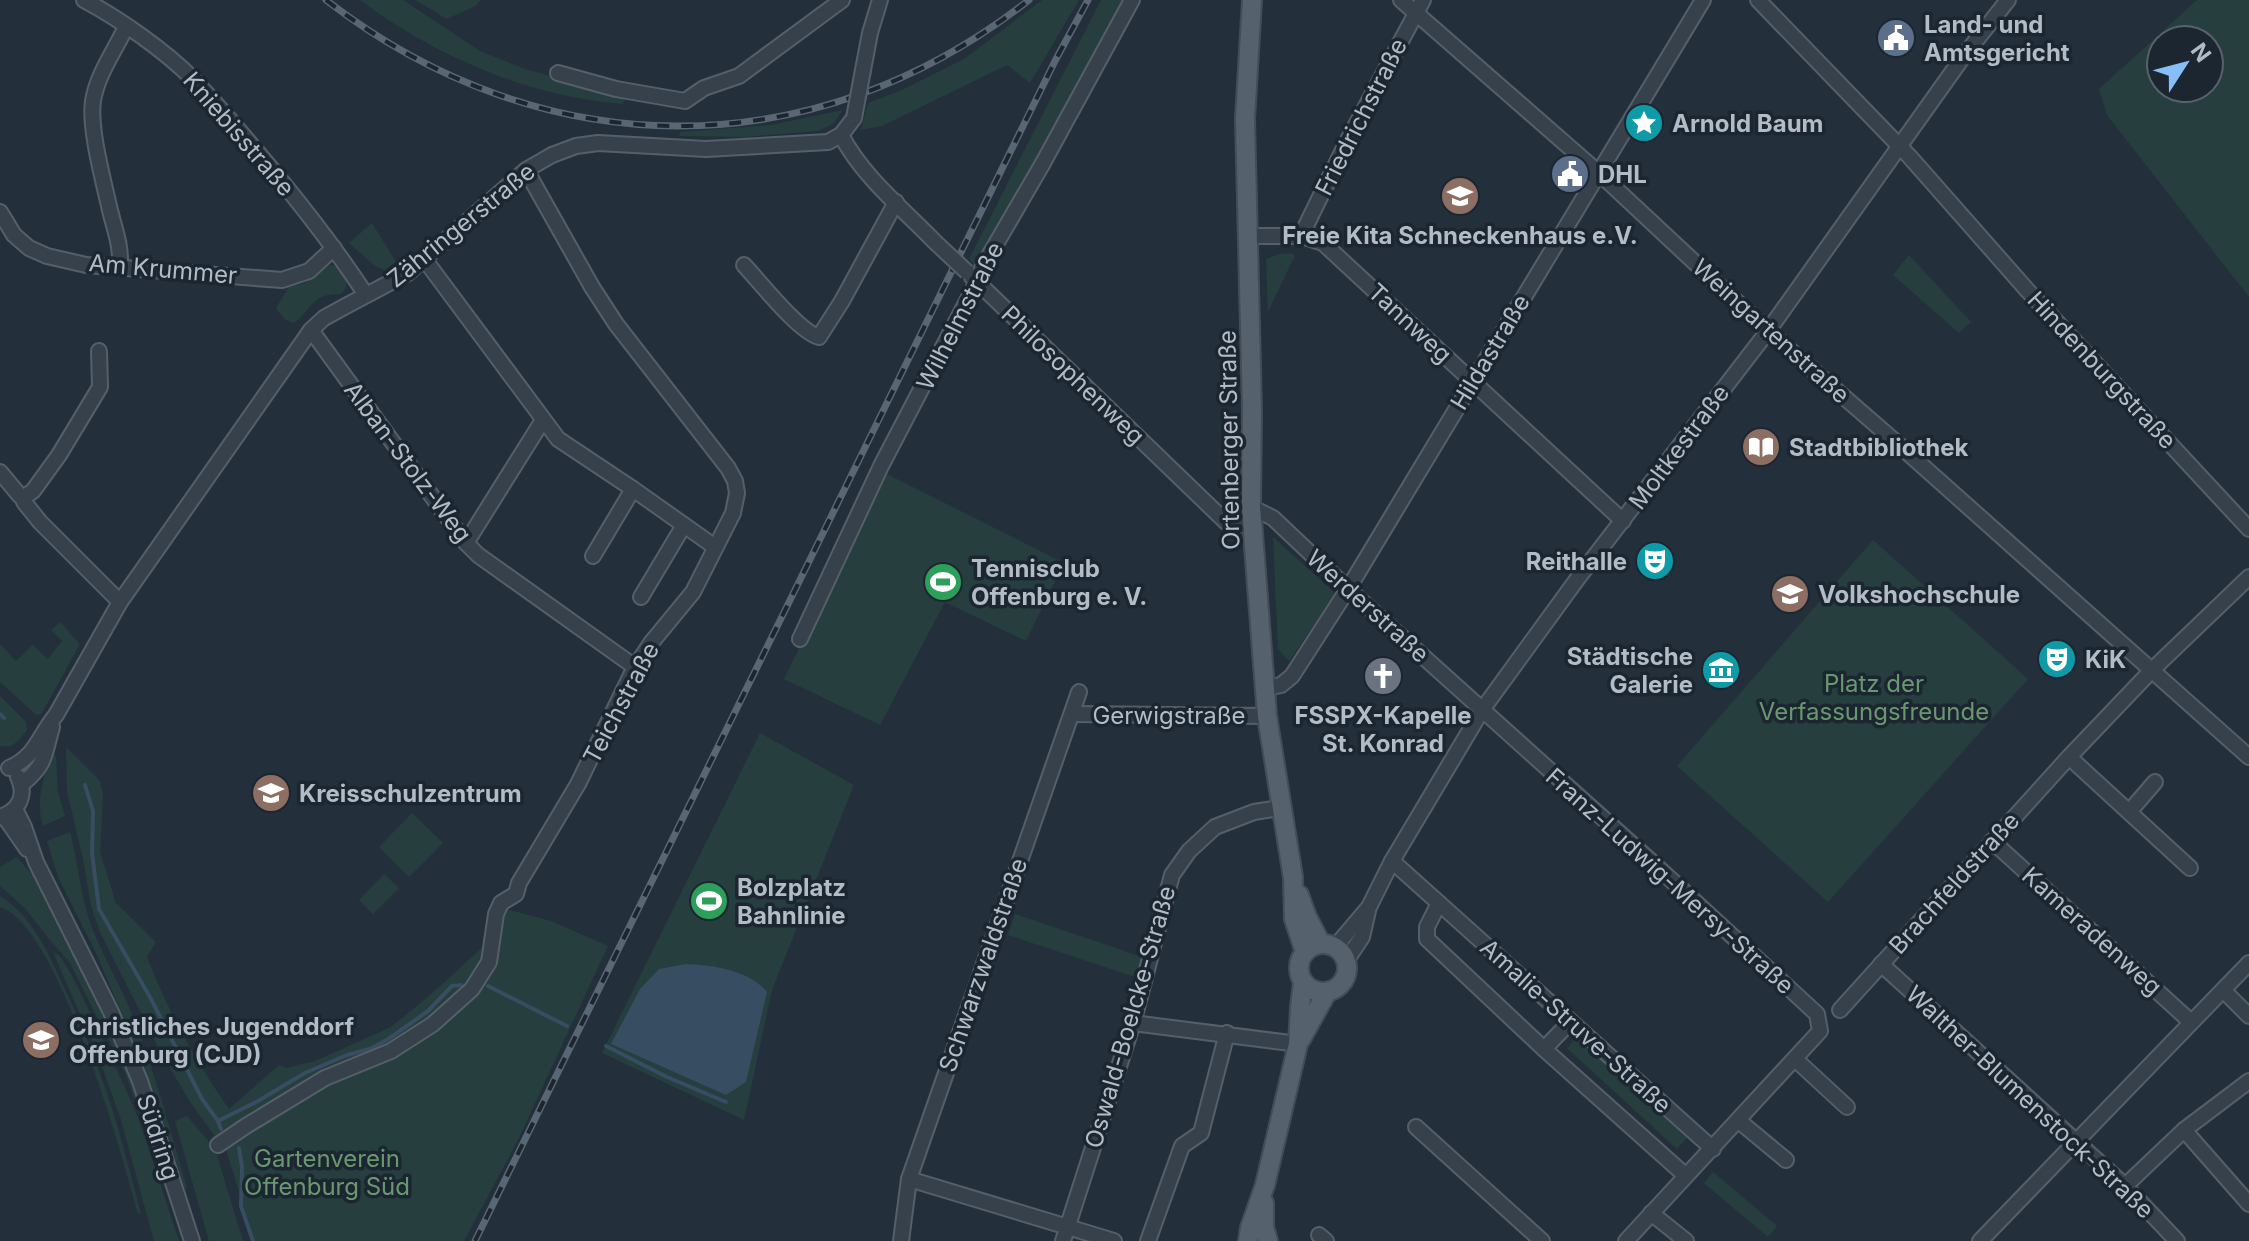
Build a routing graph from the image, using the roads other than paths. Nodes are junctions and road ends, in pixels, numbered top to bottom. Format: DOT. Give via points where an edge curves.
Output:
graph roads {
  1 [pos="84,0"];
  2 [pos="842,0"];
  3 [pos="880,0"];
  4 [pos="1132,0"];
  5 [pos="1252,0"];
  6 [pos="1401,0"];
  7 [pos="1703,0"];
  8 [pos="1758,0"];
  9 [pos="2008,0"];
  10 [pos="1419,6"];
  11 [pos="126,27"];
  12 [pos="558,73"];
  13 [pos="841,135"];
  14 [pos="1900,147"];
  15 [pos="526,170"];
  16 [pos="1600,174"];
  17 [pos="896,202"];
  18 [pos="0,212"];
  19 [pos="1248,236"];
  20 [pos="1301,236"];
  21 [pos="334,248"];
  22 [pos="425,260"];
  23 [pos="744,265"];
  24 [pos="120,267"];
  25 [pos="972,277"];
  26 [pos="366,295"];
  27 [pos="311,330"];
  28 [pos="1768,331"];
  29 [pos="99,351"];
  30 [pos="1472,380"];
  31 [pos="543,420"];
  32 [pos="0,472"];
  33 [pos="633,489"];
  34 [pos="23,498"];
  35 [pos="1252,516"];
  36 [pos="1623,521"];
  37 [pos="684,525"];
  38 [pos="2249,529"];
  39 [pos="466,543"];
  40 [pos="715,547"];
  41 [pos="593,556"];
  42 [pos="2249,577"];
  43 [pos="1348,589"];
  44 [pos="641,597"];
  45 [pos="120,602"];
  46 [pos="800,639"];
  47 [pos="635,667"];
  48 [pos="2152,670"];
  49 [pos="1265,688"];
  50 [pos="1079,692"];
  51 [pos="1482,710"];
  52 [pos="1072,714"];
  53 [pos="56,715"];
  54 [pos="1267,716"];
  55 [pos="2069,757"];
  56 [pos="2249,757"];
  57 [pos="5,766"];
  58 [pos="2155,782"];
  59 [pos="22,784"];
  60 [pos="1280,808"];
  61 [pos="2129,812"];
  62 [pos="6,814"];
  63 [pos="1992,841"];
  64 [pos="1392,861"];
  65 [pos="2190,868"];
  66 [pos="1439,903"];
  67 [pos="1327,951"];
  68 [pos="2249,963"];
  69 [pos="1881,964"];
  70 [pos="1303,982"];
  71 [pos="2223,990"];
  72 [pos="1327,992"];
  73 [pos="1840,1010"];
  74 [pos="2249,1016"];
  75 [pos="1570,1022"];
  76 [pos="2191,1022"];
  77 [pos="1133,1023"];
  78 [pos="1227,1033"];
  79 [pos="1298,1044"];
  80 [pos="1544,1049"];
  81 [pos="1795,1059"];
  82 [pos="2248,1084"];
  83 [pos="1847,1107"];
  84 [pos="1739,1121"];
  85 [pos="1416,1127"];
  86 [pos="2184,1130"];
  87 [pos="2077,1142"];
  88 [pos="218,1145"];
  89 [pos="1713,1149"];
  90 [pos="1786,1160"];
  91 [pos="1686,1176"];
  92 [pos="909,1179"];
  93 [pos="1265,1185"];
  94 [pos="2125,1186"];
  95 [pos="2249,1204"];
  96 [pos="1651,1213"];
  97 [pos="1067,1226"];
  98 [pos="192,1241"];
  99 [pos="901,1241"];
  100 [pos="1063,1241"];
  101 [pos="1114,1241"];
  102 [pos="1148,1241"];
  103 [pos="1248,1241"];
  104 [pos="1268,1241"];
  105 [pos="1542,1241"];
  106 [pos="1626,1241"];
  107 [pos="1686,1241"];
  108 [pos="1980,1241"];
  109 [pos="2177,1241"];
  1 -- 11 [label="street, Kniebisstraße"];
  2 -- 12 [label="street" via="739,76 685,101"];
  3 -- 13 [label="street, bridge" via="854,118"];
  4 -- 25 [label="street, Wilhelmstraße" via="1043,163"];
  5 -- 19 [label="main road, Ortenberger Straße" via="1245,119"];
  6 -- 10 [label="street, Weingartenstraße"];
  7 -- 16 [label="street, Hildastraße"];
  8 -- 14 [label="street, Hindenburgstraße"];
  9 -- 14 [label="street, Moltkestraße"];
  10 -- 16 [label="street, Weingartenstraße"];
  10 -- 20 [label="street, Friedrichstraße"];
  11 -- 21 [label="street, Kniebisstraße" via="192,78"];
  11 -- 24 [label="street" via="93,104"];
  13 -- 15 [label="street, Zähringerstraße" via="811,144 706,149 598,143 576,146"];
  13 -- 17 [label="street, Philosophenweg" via="862,167"];
  14 -- 28 [label="street, Moltkestraße"];
  14 -- 38 [label="street, Hindenburgstraße" via="1961,206"];
  15 -- 22 [label="street, Zähringerstraße"];
  15 -- 40 [label="street, Teichstraße" via="616,324 735,481 733,513"];
  16 -- 28 [label="street, Weingartenstraße"];
  16 -- 30 [label="street, Hildastraße"];
  17 -- 23 [label="street" via="819,337 802,327"];
  17 -- 25 [label="street, Philosophenweg, bridge"];
  18 -- 24 [label="street, Am Krummer" via="29,248 86,265"];
  19 -- 20 [label="street, Tannweg"];
  19 -- 35 [label="main road, Ortenberger Straße"];
  20 -- 30 [label="street, Tannweg" via="1323,243"];
  21 -- 24 [label="street, Am Krummer" via="309,271 282,280"];
  21 -- 26 [label="street, Kniebisstraße"];
  22 -- 26 [label="street, Zähringerstraße"];
  22 -- 31 [label="street"];
  25 -- 35 [label="street, Philosophenweg" via="1226,522"];
  25 -- 46 [label="street, Wilhelmstraße"];
  26 -- 27 [label="street, Zähringerstraße"];
  27 -- 39 [label="street, Alban-Stolz-Weg"];
  27 -- 45 [label="street, Zähringerstraße"];
  28 -- 36 [label="street, Moltkestraße"];
  28 -- 48 [label="street, Weingartenstraße"];
  29 -- 34 [label="street" via="100,387 59,455"];
  30 -- 36 [label="street, Tannweg"];
  30 -- 43 [label="street, Hildastraße"];
  31 -- 33 [label="street" via="558,439"];
  31 -- 39 [label="street"];
  32 -- 34 [label="street"];
  33 -- 37 [label="street"];
  33 -- 41 [label="street"];
  34 -- 45 [label="street"];
  35 -- 43 [label="street, Werderstraße" via="1273,518"];
  35 -- 49 [label="main road, Ortenberger Straße"];
  36 -- 51 [label="street, Moltkestraße"];
  37 -- 40 [label="street"];
  37 -- 44 [label="street"];
  39 -- 47 [label="street, Alban-Stolz-Weg"];
  40 -- 47 [label="street, Teichstraße" via="693,592"];
  42 -- 48 [label="street, Brachfeldstraße"];
  43 -- 49 [label="street, Hildastraße" via="1292,676"];
  43 -- 51 [label="street, Werderstraße"];
  45 -- 53 [label="street, Zähringerstraße"];
  47 -- 88 [label="street, Teichstraße" via="516,894 501,903 489,962 472,989 433,1024 391,1051 325,1078"];
  48 -- 55 [label="street, Brachfeldstraße"];
  48 -- 56 [label="street, Weingartenstraße"];
  49 -- 54 [label="main road, Ortenberger Straße"];
  50 -- 52 [label="street, Schwarzwaldstraße"];
  51 -- 64 [label="street, Moltkestraße"];
  51 -- 81 [label="street, Franz-Ludwig-Mersy-Straße" via="1817,1014 1820,1031"];
  52 -- 54 [label="street, Gerwigstraße"];
  52 -- 92 [label="street, Schwarzwaldstraße"];
  53 -- 57 [label="street, Zähringerstraße" via="34,751 20,764"];
  53 -- 59 [label="street, Zähringerstraße" via="43,763"];
  54 -- 60 [label="main road, Ortenberger Straße"];
  55 -- 61 [label="street"];
  55 -- 63 [label="street, Brachfeldstraße"];
  57 -- 59 [label="street"];
  58 -- 61 [label="street"];
  59 -- 62 [label="street" via="22,797"];
  60 -- 67 [label="main road, Ortenberger Straße" via="1293,877"];
  60 -- 77 [label="street, Oswald-Boelcke-Straße" via="1215,827 1179,862"];
  61 -- 65 [label="street"];
  62 -- 98 [label="street, Südring" via="24,827 134,1067"];
  63 -- 69 [label="street, Brachfeldstraße"];
  63 -- 76 [label="street, Kameradenweg"];
  64 -- 66 [label="street, Amalie-Struve-Straße"];
  64 -- 67 [label="street, Moltkestraße" via="1369,907 1362,937"];
  66 -- 75 [label="street, Amalie-Struve-Straße"];
  66 -- 80 [label="street, Amalie-Struve-Straße" via="1427,939"];
  67 -- 70 [label="main road" via="1299,967"];
  67 -- 72 [label="main road" via="1347,968 1343,982"];
  68 -- 71 [label="street"];
  69 -- 73 [label="street, Brachfeldstraße"];
  69 -- 87 [label="street, Walther-Blumenstock-Straße"];
  70 -- 72 [label="main road" via="1314,991"];
  70 -- 79 [label="main road"];
  71 -- 74 [label="street"];
  71 -- 76 [label="street"];
  72 -- 79 [label="main road"];
  75 -- 80 [label="street"];
  75 -- 89 [label="street, Amalie-Struve-Straße"];
  76 -- 87 [label="street"];
  77 -- 78 [label="street"];
  77 -- 97 [label="street, Oswald-Boelcke-Straße"];
  78 -- 79 [label="street"];
  78 -- 102 [label="street" via="1201,1133 1182,1146"];
  79 -- 93 [label="main road"];
  80 -- 91 [label="street"];
  81 -- 83 [label="street"];
  81 -- 84 [label="street, Franz-Ludwig-Mersy-Straße"];
  82 -- 86 [label="street"];
  84 -- 89 [label="street, Franz-Ludwig-Mersy-Straße"];
  84 -- 90 [label="street"];
  85 -- 105 [label="street"];
  86 -- 94 [label="street"];
  86 -- 95 [label="street"];
  87 -- 94 [label="street, Walther-Blumenstock-Straße"];
  87 -- 108 [label="street"];
  89 -- 91 [label="street, Franz-Ludwig-Mersy-Straße"];
  91 -- 96 [label="street, Franz-Ludwig-Mersy-Straße"];
  92 -- 97 [label="street"];
  92 -- 99 [label="street, Schwarzwaldstraße"];
  93 -- 103 [label="main road"];
  93 -- 104 [label="main road"];
  94 -- 109 [label="street, Walther-Blumenstock-Straße"];
  96 -- 106 [label="street, Franz-Ludwig-Mersy-Straße"];
  96 -- 107 [label="street"];
  97 -- 100 [label="street, Oswald-Boelcke-Straße"];
  97 -- 101 [label="street"];
}
